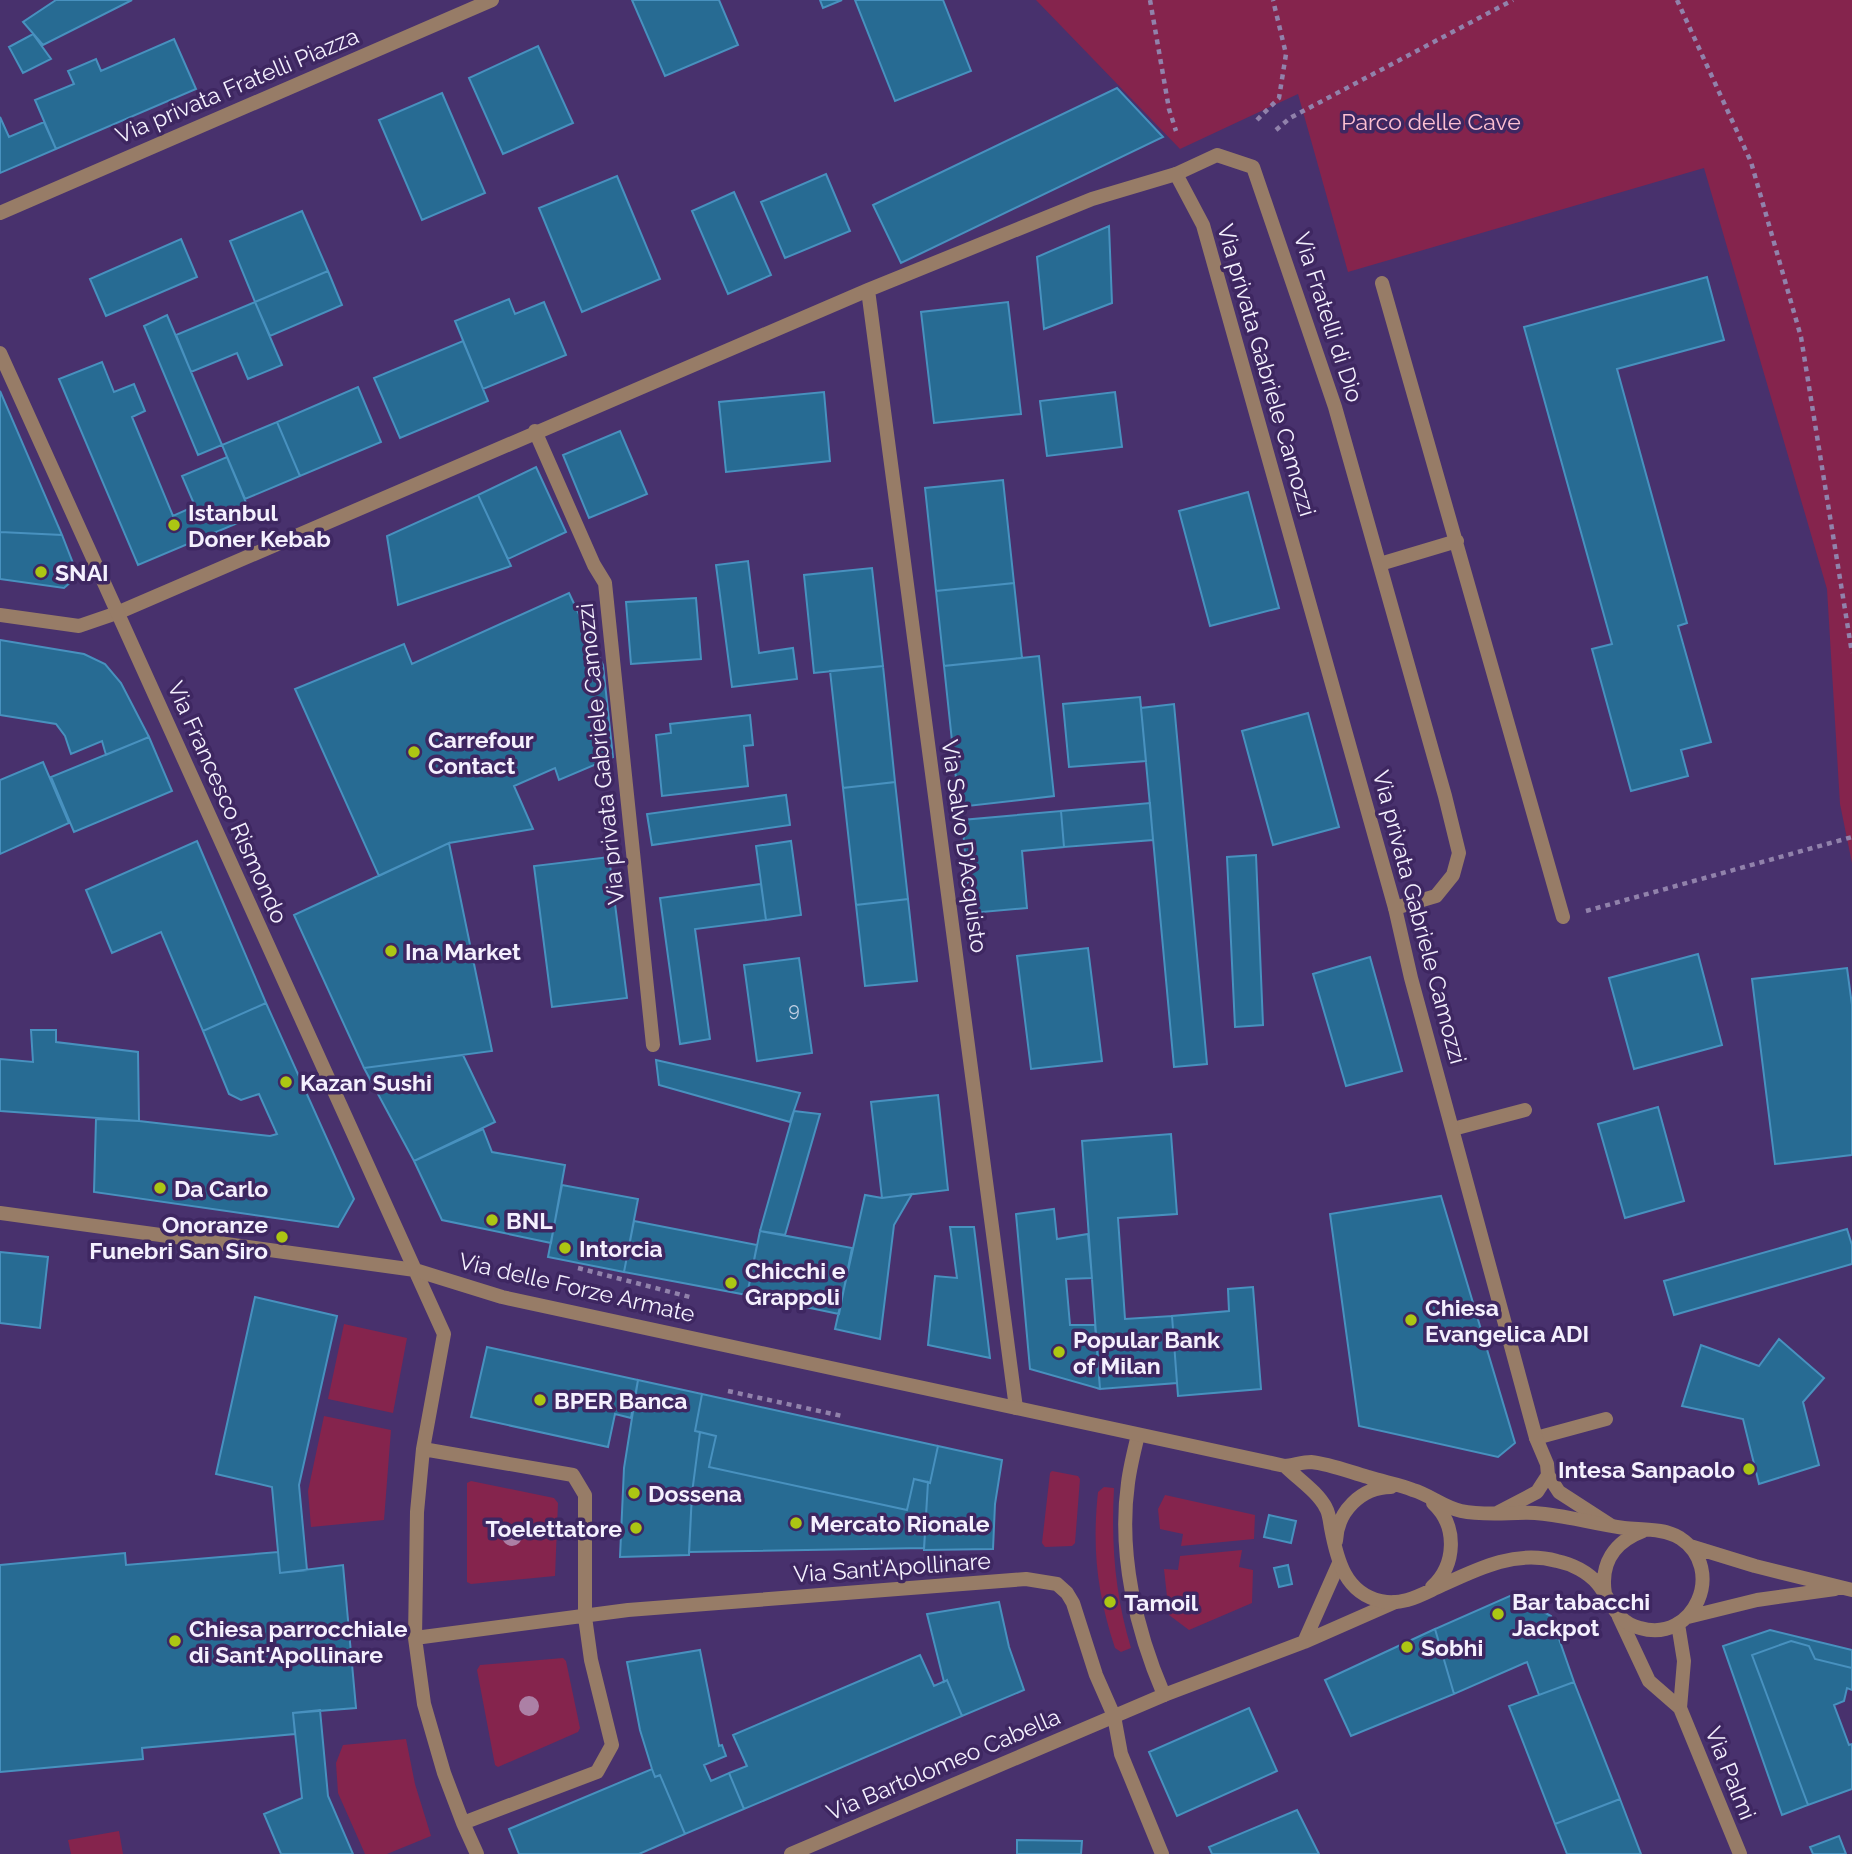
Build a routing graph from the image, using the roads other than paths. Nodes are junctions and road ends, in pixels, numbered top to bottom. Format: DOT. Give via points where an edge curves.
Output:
graph roads {
  1 [pos="492,0"];
  2 [pos="1176,174"];
  3 [pos="0,212"];
  4 [pos="1382,283"];
  5 [pos="868,290"];
  6 [pos="1,360"];
  7 [pos="535,431"];
  8 [pos="1457,541"];
  9 [pos="1380,564"];
  10 [pos="117,613"];
  11 [pos="0,615"];
  12 [pos="1395,908"];
  13 [pos="1563,917"];
  14 [pos="653,1045"];
  15 [pos="1525,1110"];
  16 [pos="1453,1129"];
  17 [pos="0,1213"];
  18 [pos="415,1270"];
  19 [pos="1016,1408"];
  20 [pos="1606,1419"];
  21 [pos="1138,1435"];
  22 [pos="1536,1438"];
  23 [pos="423,1449"];
  24 [pos="1285,1466"];
  25 [pos="1548,1475"];
  26 [pos="1400,1487"];
  27 [pos="1427,1497"];
  28 [pos="1499,1512"];
  29 [pos="1610,1525"];
  30 [pos="1654,1530"];
  31 [pos="1690,1546"];
  32 [pos="1337,1556"];
  33 [pos="1848,1588"];
  34 [pos="1423,1594"];
  35 [pos="1606,1597"];
  36 [pos="1395,1602"];
  37 [pos="585,1617"];
  38 [pos="1619,1617"];
  39 [pos="1683,1620"];
  40 [pos="415,1638"];
  41 [pos="1304,1642"];
  42 [pos="1164,1695"];
  43 [pos="1680,1709"];
  44 [pos="1114,1716"];
  45 [pos="463,1823"];
  46 [pos="477,1854"];
  47 [pos="791,1854"];
  48 [pos="1162,1854"];
  49 [pos="1740,1854"];
  1 -- 3 [label="street, Via privata Fratelli Piazza"];
  2 -- 5 [label="street" via="1092,198"];
  2 -- 9 [label="street, Via Fratelli di Dio" via="1217,155 1253,167 1335,407"];
  2 -- 12 [label="street, Via privata Gabriele Camozzi" via="1203,225"];
  4 -- 8 [label="street"];
  5 -- 7 [label="street"];
  5 -- 19 [label="street, Via Salvo D'Acquisto"];
  6 -- 10 [label="street, Via Francesco Rismondo"];
  7 -- 10 [label="street"];
  7 -- 14 [label="street, Via privata Gabriele Camozzi" via="605,583"];
  8 -- 9 [label="street"];
  8 -- 13 [label="street"];
  9 -- 12 [label="street, Via Fratelli di Dio" via="1459,853 1453,875 1436,896"];
  10 -- 11 [label="street" via="79,626"];
  10 -- 18 [label="street, Via Francesco Rismondo"];
  12 -- 16 [label="street, Via privata Gabriele Camozzi"];
  15 -- 16 [label="street"];
  16 -- 22 [label="street"];
  17 -- 18 [label="street, Via delle Forze Armate"];
  18 -- 19 [label="street, Via delle Forze Armate" via="502,1297"];
  18 -- 23 [label="street, Via Francesco Rismondo" via="444,1334"];
  19 -- 21 [label="street, Via delle Forze Armate"];
  20 -- 22 [label="street"];
  21 -- 24 [label="street, Via delle Forze Armate"];
  21 -- 42 [label="street" via="1128,1484 1126,1544 1139,1622"];
  22 -- 25 [label="street"];
  23 -- 37 [label="street" via="573,1475 585,1495"];
  23 -- 40 [label="street, Via Francesco Rismondo"];
  24 -- 26 [label="street, Via delle Forze Armate" via="1310,1462"];
  24 -- 32 [label="street" via="1327,1509"];
  25 -- 28 [label="street" via="1537,1492"];
  25 -- 29 [label="street" via="1559,1492"];
  26 -- 27 [label="street, Via delle Forze Armate"];
  26 -- 32 [label="street" via="1371,1490 1348,1508 1338,1527"];
  27 -- 28 [label="street, Via delle Forze Armate" via="1461,1511"];
  27 -- 34 [label="street" via="1446,1518 1451,1546 1443,1573"];
  28 -- 29 [label="street, Via delle Forze Armate" via="1547,1514"];
  29 -- 30 [label="street, Via delle Forze Armate"];
  30 -- 31 [label="street, Via delle Forze Armate" via="1679,1537"];
  30 -- 35 [label="street" via="1631,1535 1613,1551 1604,1573"];
  31 -- 33 [label="street, Via delle Forze Armate"];
  31 -- 39 [label="street" via="1704,1581 1696,1606"];
  32 -- 36 [label="street" via="1355,1587 1381,1601"];
  32 -- 41 [label="street"];
  33 -- 39 [label="street, Via delle Forze Armate" via="1757,1600"];
  34 -- 35 [label="street" via="1483,1567 1529,1558 1557,1561 1584,1572"];
  34 -- 36 [label="street"];
  35 -- 38 [label="street"];
  36 -- 41 [label="street"];
  37 -- 40 [label="street, Via Sant'Apollinare"];
  37 -- 44 [label="street, Via Sant'Apollinare" via="628,1610 1042,1580 1063,1589 1073,1603"];
  37 -- 45 [label="street" via="612,1745 597,1772"];
  38 -- 39 [label="street, Via delle Forze Armate" via="1652,1630"];
  38 -- 43 [label="street, Via Palmi" via="1649,1681"];
  39 -- 43 [label="street, Via Palmi"];
  40 -- 45 [label="street, Via Francesco Rismondo" via="425,1704"];
  41 -- 42 [label="street"];
  42 -- 44 [label="street"];
  43 -- 49 [label="street, Via Palmi"];
  44 -- 47 [label="street, Via Bartolomeo Cabella"];
  44 -- 48 [label="street, Via Sant'Apollinare" via="1121,1754"];
  45 -- 46 [label="street, Via Francesco Rismondo"];
}
